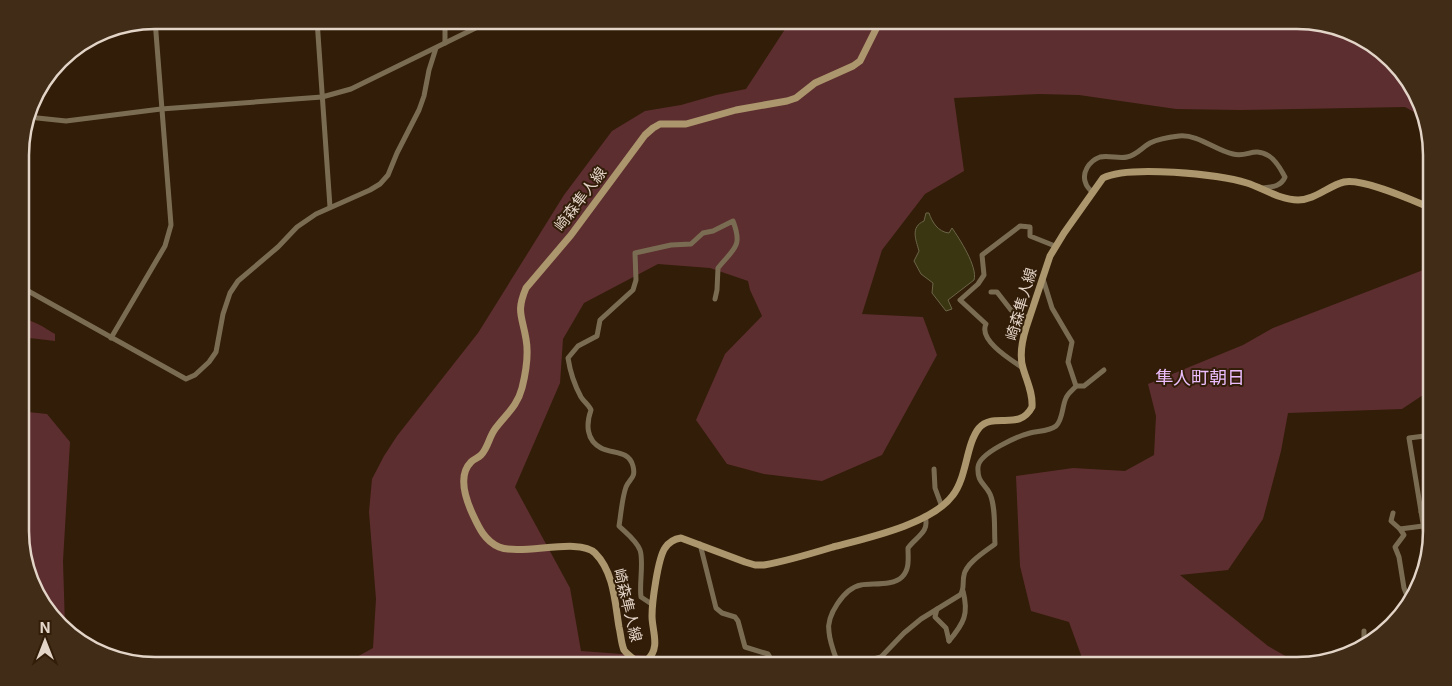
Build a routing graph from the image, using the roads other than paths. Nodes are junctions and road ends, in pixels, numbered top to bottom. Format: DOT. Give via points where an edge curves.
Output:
graph roads {
  1 [pos="156,29"];
  2 [pos="317,29"];
  3 [pos="445,29"];
  4 [pos="474,29"];
  5 [pos="876,29"];
  6 [pos="445,43"];
  7 [pos="436,48"];
  8 [pos="322,97"];
  9 [pos="161,110"];
  10 [pos="34,118"];
  11 [pos="1262,188"];
  12 [pos="1093,193"];
  13 [pos="1423,205"];
  14 [pos="330,207"];
  15 [pos="1055,246"];
  16 [pos="1043,279"];
  17 [pos="29,292"];
  18 [pos="991,292"];
  19 [pos="715,298"];
  20 [pos="1030,318"];
  21 [pos="111,338"];
  22 [pos="1023,368"];
  23 [pos="1104,370"];
  24 [pos="1076,386"];
  25 [pos="1423,436"];
  26 [pos="934,469"];
  27 [pos="942,507"];
  28 [pos="1421,512"];
  29 [pos="1393,513"];
  30 [pos="925,516"];
  31 [pos="1423,526"];
  32 [pos="1400,529"];
  33 [pos="700,544"];
  34 [pos="963,591"];
  35 [pos="1406,593"];
  36 [pos="652,605"];
  37 [pos="937,609"];
  38 [pos="1364,631"];
  39 [pos="1364,638"];
  40 [pos="632,657"];
  41 [pos="650,657"];
  42 [pos="770,657"];
  43 [pos="836,657"];
  44 [pos="881,657"];
  1 -- 9 [label="street"];
  2 -- 8 [label="street"];
  3 -- 6 [label="street"];
  4 -- 6 [label="street"];
  5 -- 40 [label="main road, 崎森隼人線" via="860,61 815,83 796,98 686,124 660,124 653,128 522,297 520,315 527,351 522,388 515,406 495,429 481,455 471,462 464,479 466,499 483,535 500,548 579,546 595,552 608,572 624,648"];
  6 -- 7 [label="street"];
  7 -- 8 [label="street" via="351,89"];
  7 -- 14 [label="street" via="419,110 388,175 380,184"];
  8 -- 9 [label="street"];
  8 -- 14 [label="street"];
  9 -- 10 [label="street" via="66,121"];
  9 -- 21 [label="street" via="171,225 165,246"];
  11 -- 12 [label="main road, 崎森隼人線" via="1192,173 1127,173 1104,178"];
  11 -- 12 [label="street" via="1276,186 1285,177 1271,157 1260,151 1240,156 1192,136 1180,136 1147,144 1126,157 1101,157 1093,161 1084,175 1086,185"];
  11 -- 13 [label="main road, 崎森隼人線" via="1298,200 1310,198 1343,182 1357,181"];
  12 -- 15 [label="main road, 崎森隼人線"];
  14 -- 21 [label="street" via="297,228 238,281 223,314 216,352 194,375 186,379"];
  15 -- 16 [label="main road, 崎森隼人線"];
  15 -- 22 [label="street" via="1030,236 1030,227 1020,226 982,255 984,275 960,300 986,324 984,334 994,346"];
  16 -- 20 [label="main road, 崎森隼人線"];
  16 -- 24 [label="street" via="1052,308 1072,342 1068,362"];
  17 -- 21 [label="street"];
  18 -- 20 [label="street" via="997,292 1013,312"];
  19 -- 36 [label="street" via="718,268 734,251 738,240 733,221 703,233 690,244 635,253 633,290 600,320 596,336 578,346 568,358 582,399 591,410 587,421 589,434 600,448 622,453 631,460 633,478 626,486 619,526 640,551 641,598"];
  20 -- 22 [label="main road, 崎森隼人線" via="1022,340"];
  22 -- 27 [label="main road, 崎森隼人線" via="1032,398 1030,412 1017,421 993,421 981,426 974,437 959,485"];
  23 -- 24 [label="street" via="1084,386"];
  24 -- 34 [label="street" via="1066,397 1059,423 1054,428 1014,438 982,458 978,465 982,485 990,493 996,544 974,560 964,573"];
  25 -- 28 [label="street" via="1409,438"];
  26 -- 27 [label="street" via="935,488"];
  27 -- 30 [label="main road, 崎森隼人線"];
  28 -- 31 [label="street"];
  29 -- 32 [label="street" via="1392,521"];
  30 -- 33 [label="main road, 崎森隼人線" via="888,532 764,565 745,562"];
  30 -- 43 [label="street" via="925,530 908,548 907,570 902,577 890,582 859,585 838,602 828,631"];
  31 -- 32 [label="street"];
  32 -- 35 [label="street" via="1404,535 1395,547"];
  33 -- 36 [label="main road, 崎森隼人線" via="681,538 666,546"];
  33 -- 42 [label="street" via="716,608 738,621 745,647"];
  34 -- 37 [label="street"];
  34 -- 37 [label="street" via="965,618 949,640 946,628 935,617"];
  36 -- 41 [label="main road, 崎森隼人線" via="655,645"];
  37 -- 44 [label="street" via="904,633"];
  38 -- 39 [label="street"];
}
